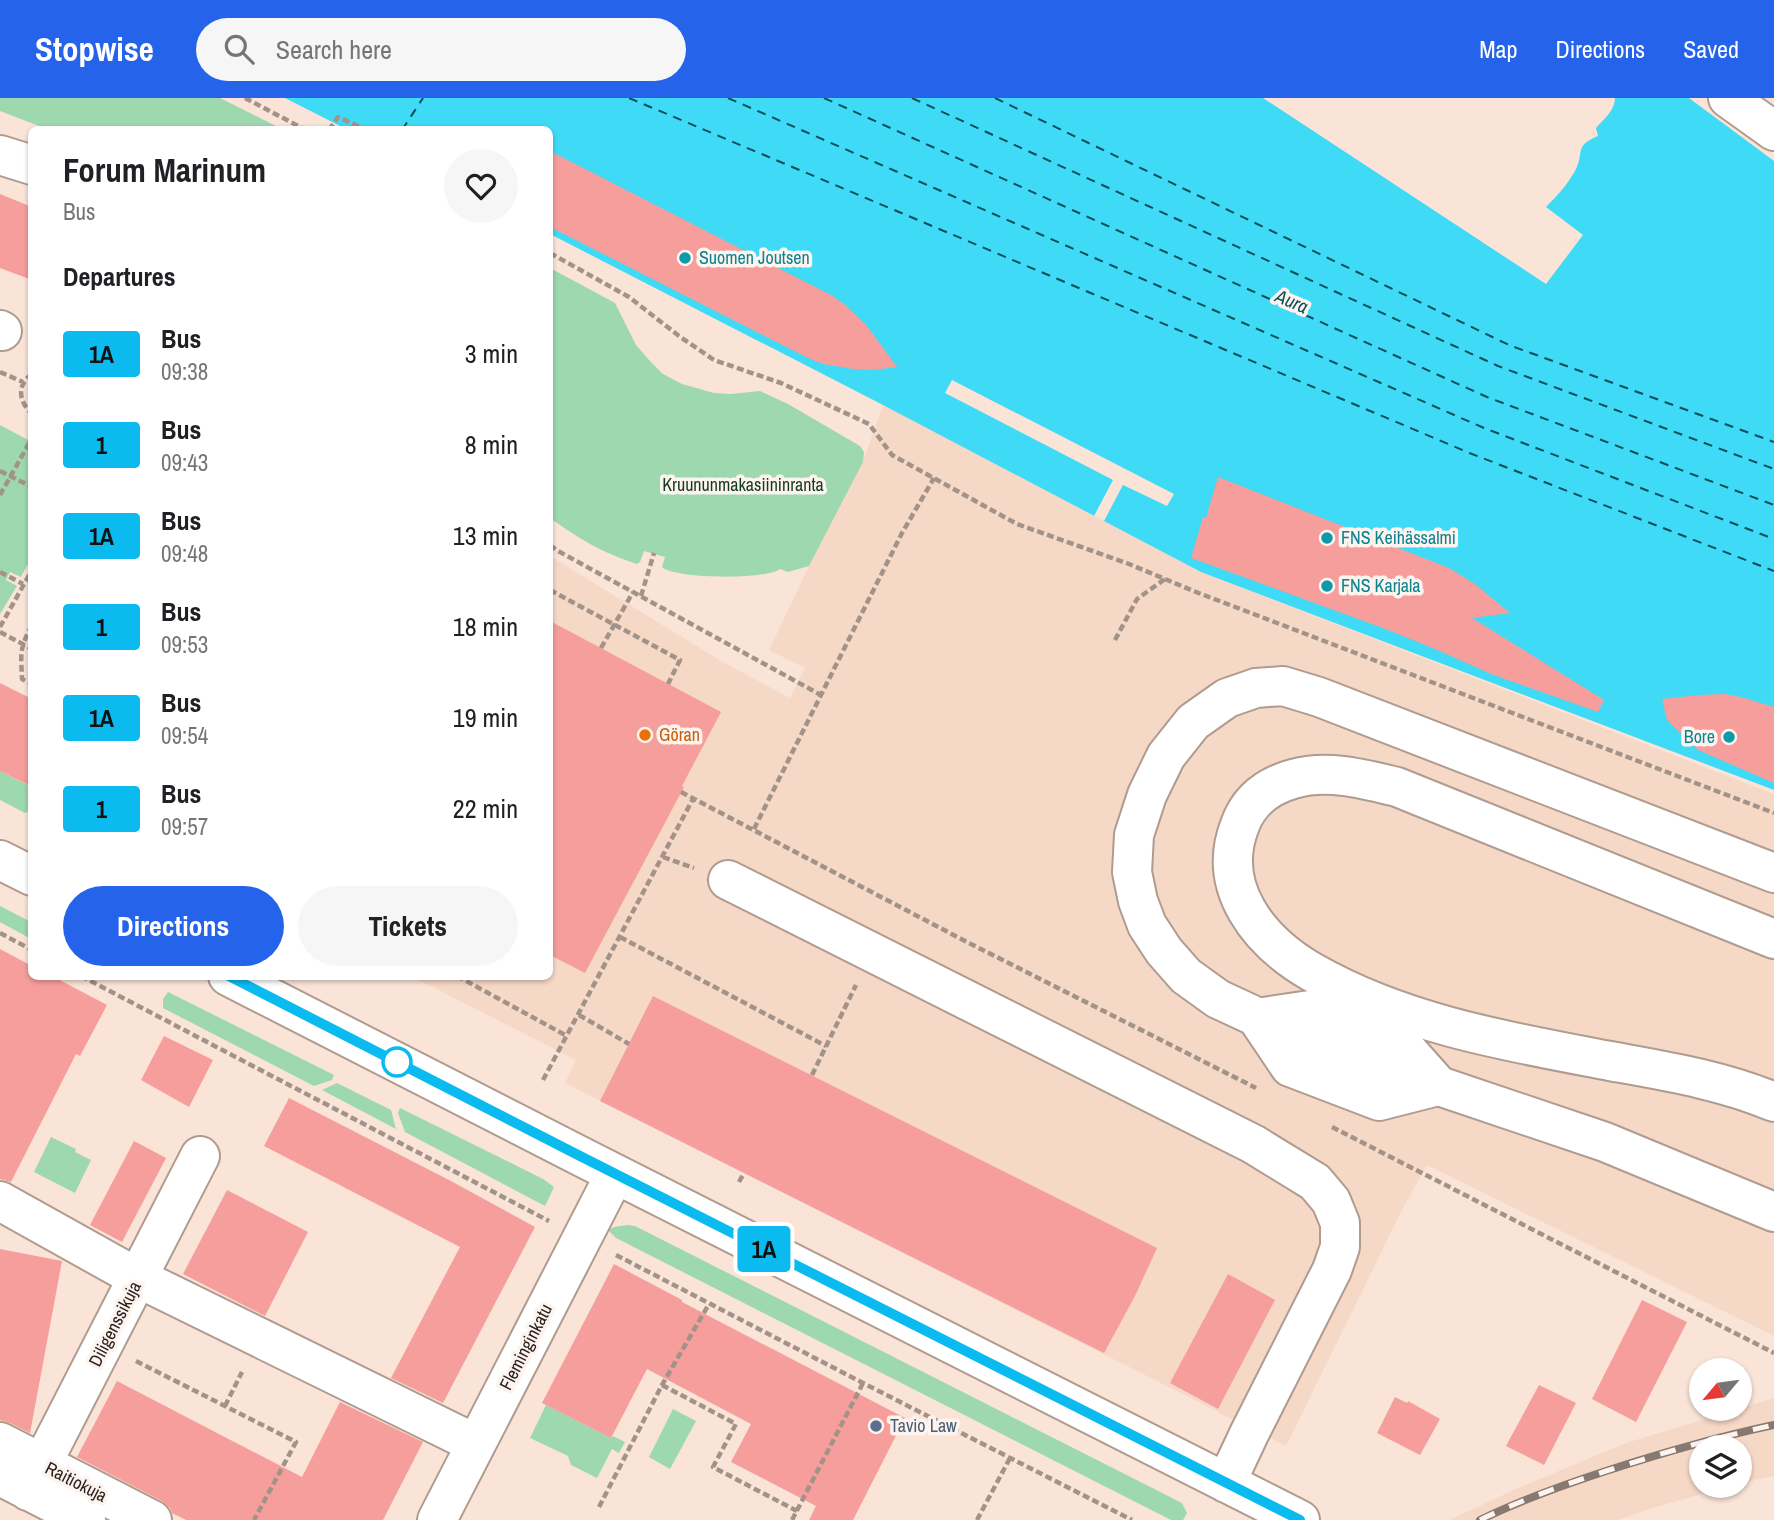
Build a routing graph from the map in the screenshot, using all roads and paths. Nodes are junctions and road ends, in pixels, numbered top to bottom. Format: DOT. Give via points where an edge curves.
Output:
graph roads {
  1 [pos="245,98"];
  2 [pos="1728,98"];
  3 [pos="298,126"];
  4 [pos="332,126"];
  5 [pos="358,126"];
  6 [pos="1774,131"];
  7 [pos="0,155"];
  8 [pos="28,164"];
  9 [pos="553,255"];
  10 [pos="0,372"];
  11 [pos="28,378"];
  12 [pos="23,382"];
  13 [pos="28,411"];
  14 [pos="28,445"];
  15 [pos="0,471"];
  16 [pos="10,476"];
  17 [pos="934,478"];
  18 [pos="28,485"];
  19 [pos="0,495"];
  20 [pos="553,547"];
  21 [pos="654,553"];
  22 [pos="0,572"];
  23 [pos="28,576"];
  24 [pos="1165,579"];
  25 [pos="23,584"];
  26 [pos="553,592"];
  27 [pos="633,592"];
  28 [pos="641,596"];
  29 [pos="615,625"];
  30 [pos="0,630"];
  31 [pos="28,633"];
  32 [pos="1115,640"];
  33 [pos="22,644"];
  34 [pos="28,647"];
  35 [pos="601,648"];
  36 [pos="28,682"];
  37 [pos="668,684"];
  38 [pos="821,695"];
  39 [pos="681,792"];
  40 [pos="694,797"];
  41 [pos="1774,813"];
  42 [pos="0,860"];
  43 [pos="1774,873"];
  44 [pos="28,874"];
  45 [pos="728,880"];
  46 [pos="0,933"];
  47 [pos="620,937"];
  48 [pos="1774,939"];
  49 [pos="28,948"];
  50 [pos="89,980"];
  51 [pos="236,980"];
  52 [pos="464,980"];
  53 [pos="579,1015"];
  54 [pos="841,1015"];
  55 [pos="1257,1018"];
  56 [pos="567,1036"];
  57 [pos="629,1044"];
  58 [pos="826,1046"];
  59 [pos="812,1075"];
  60 [pos="543,1080"];
  61 [pos="1439,1086"];
  62 [pos="1774,1102"];
  63 [pos="200,1156"];
  64 [pos="744,1173"];
  65 [pos="615,1174"];
  66 [pos="739,1182"];
  67 [pos="0,1201"];
  68 [pos="1774,1212"];
  69 [pos="557,1225"];
  70 [pos="612,1252"];
  71 [pos="138,1278"];
  72 [pos="709,1304"];
  73 [pos="104,1345"];
  74 [pos="863,1383"];
  75 [pos="662,1385"];
  76 [pos="0,1442"];
  77 [pos="476,1444"];
  78 [pos="1010,1458"];
  79 [pos="24,1477"];
  80 [pos="1226,1483"];
  81 [pos="599,1507"];
  82 [pos="797,1511"];
  83 [pos="86,1520"];
  84 [pos="152,1520"];
  85 [pos="254,1520"];
  86 [pos="437,1520"];
  87 [pos="792,1520"];
  88 [pos="977,1520"];
  89 [pos="1132,1520"];
  90 [pos="1300,1520"];
  1 -- 3 [label="path"];
  2 -- 6 [label="street"];
  4 -- 5 [label="path" via="338,117"];
  7 -- 8 [label="street"];
  9 -- 17 [label="path" via="629,297 714,360 781,383 869,424 892,455"];
  10 -- 12 [label="path"];
  11 -- 12 [label="path"];
  12 -- 13 [label="path" via="20,393"];
  14 -- 16 [label="path"];
  15 -- 16 [label="path"];
  16 -- 18 [label="path"];
  16 -- 19 [label="path"];
  17 -- 24 [label="path" via="1017,524"];
  17 -- 38 [label="path"];
  20 -- 27 [label="path"];
  21 -- 28 [label="path"];
  22 -- 25 [label="path"];
  23 -- 25 [label="path"];
  24 -- 32 [label="path" via="1138,599"];
  24 -- 41 [label="path"];
  25 -- 30 [label="path"];
  26 -- 29 [label="path"];
  27 -- 28 [label="path"];
  27 -- 29 [label="path"];
  28 -- 38 [label="path"];
  29 -- 35 [label="path"];
  29 -- 37 [label="path" via="680,660"];
  30 -- 33 [label="path"];
  31 -- 33 [label="path"];
  33 -- 34 [label="path"];
  33 -- 36 [label="path" via="22,679"];
  38 -- 40 [label="path" via="754,829"];
  39 -- 40 [label="path"];
  40 -- 47 [label="path"];
  42 -- 44 [label="street"];
  43 -- 55 [label="street" via="1319,697 1283,686 1256,688 1227,698 1193,722 1166,756 1134,835 1132,873 1147,925 1178,968 1218,999"];
  45 -- 80 [label="street" via="1252,1144 1315,1182 1331,1200 1340,1223 1340,1247 1332,1270"];
  46 -- 49 [label="path"];
  47 -- 53 [label="path"];
  47 -- 58 [label="path"];
  48 -- 62 [label="street" via="1397,787 1360,778 1322,774 1275,786 1255,799 1234,839 1235,883 1260,930 1278,949 1311,971 1360,996 1447,1025 1679,1074"];
  50 -- 69 [label="path"];
  51 -- 65 [label="street"];
  52 -- 56 [label="path"];
  53 -- 56 [label="path"];
  53 -- 57 [label="path"];
  54 -- 58 [label="path"];
  55 -- 61 [label="street" via="1310,1010 1407,1050"];
  55 -- 61 [label="street" via="1290,1067 1379,1101"];
  56 -- 60 [label="path"];
  58 -- 59 [label="path"];
  61 -- 68 [label="street" via="1605,1142"];
  63 -- 71 [label="street, Diligenssikuja"];
  64 -- 66 [label="path"];
  65 -- 77 [label="street, Fleminginkatu"];
  65 -- 80 [label="street"];
  67 -- 71 [label="street"];
  70 -- 72 [label="path"];
  71 -- 73 [label="street, Diligenssikuja"];
  71 -- 77 [label="street"];
  72 -- 74 [label="path"];
  72 -- 75 [label="path"];
  73 -- 79 [label="street, Diligenssikuja"];
  73 -- 85 [label="path" via="296,1442"];
  74 -- 78 [label="path"];
  74 -- 82 [label="path"];
  75 -- 81 [label="path"];
  75 -- 82 [label="path" via="736,1424 713,1466"];
  76 -- 79 [label="street, Raitiokuja"];
  77 -- 86 [label="street, Fleminginkatu"];
  78 -- 88 [label="path"];
  78 -- 89 [label="path"];
  79 -- 83 [label="street, Raitiokuja"];
  79 -- 84 [label="street, Raitiokuja"];
  80 -- 90 [label="street"];
  82 -- 87 [label="path"];
}
